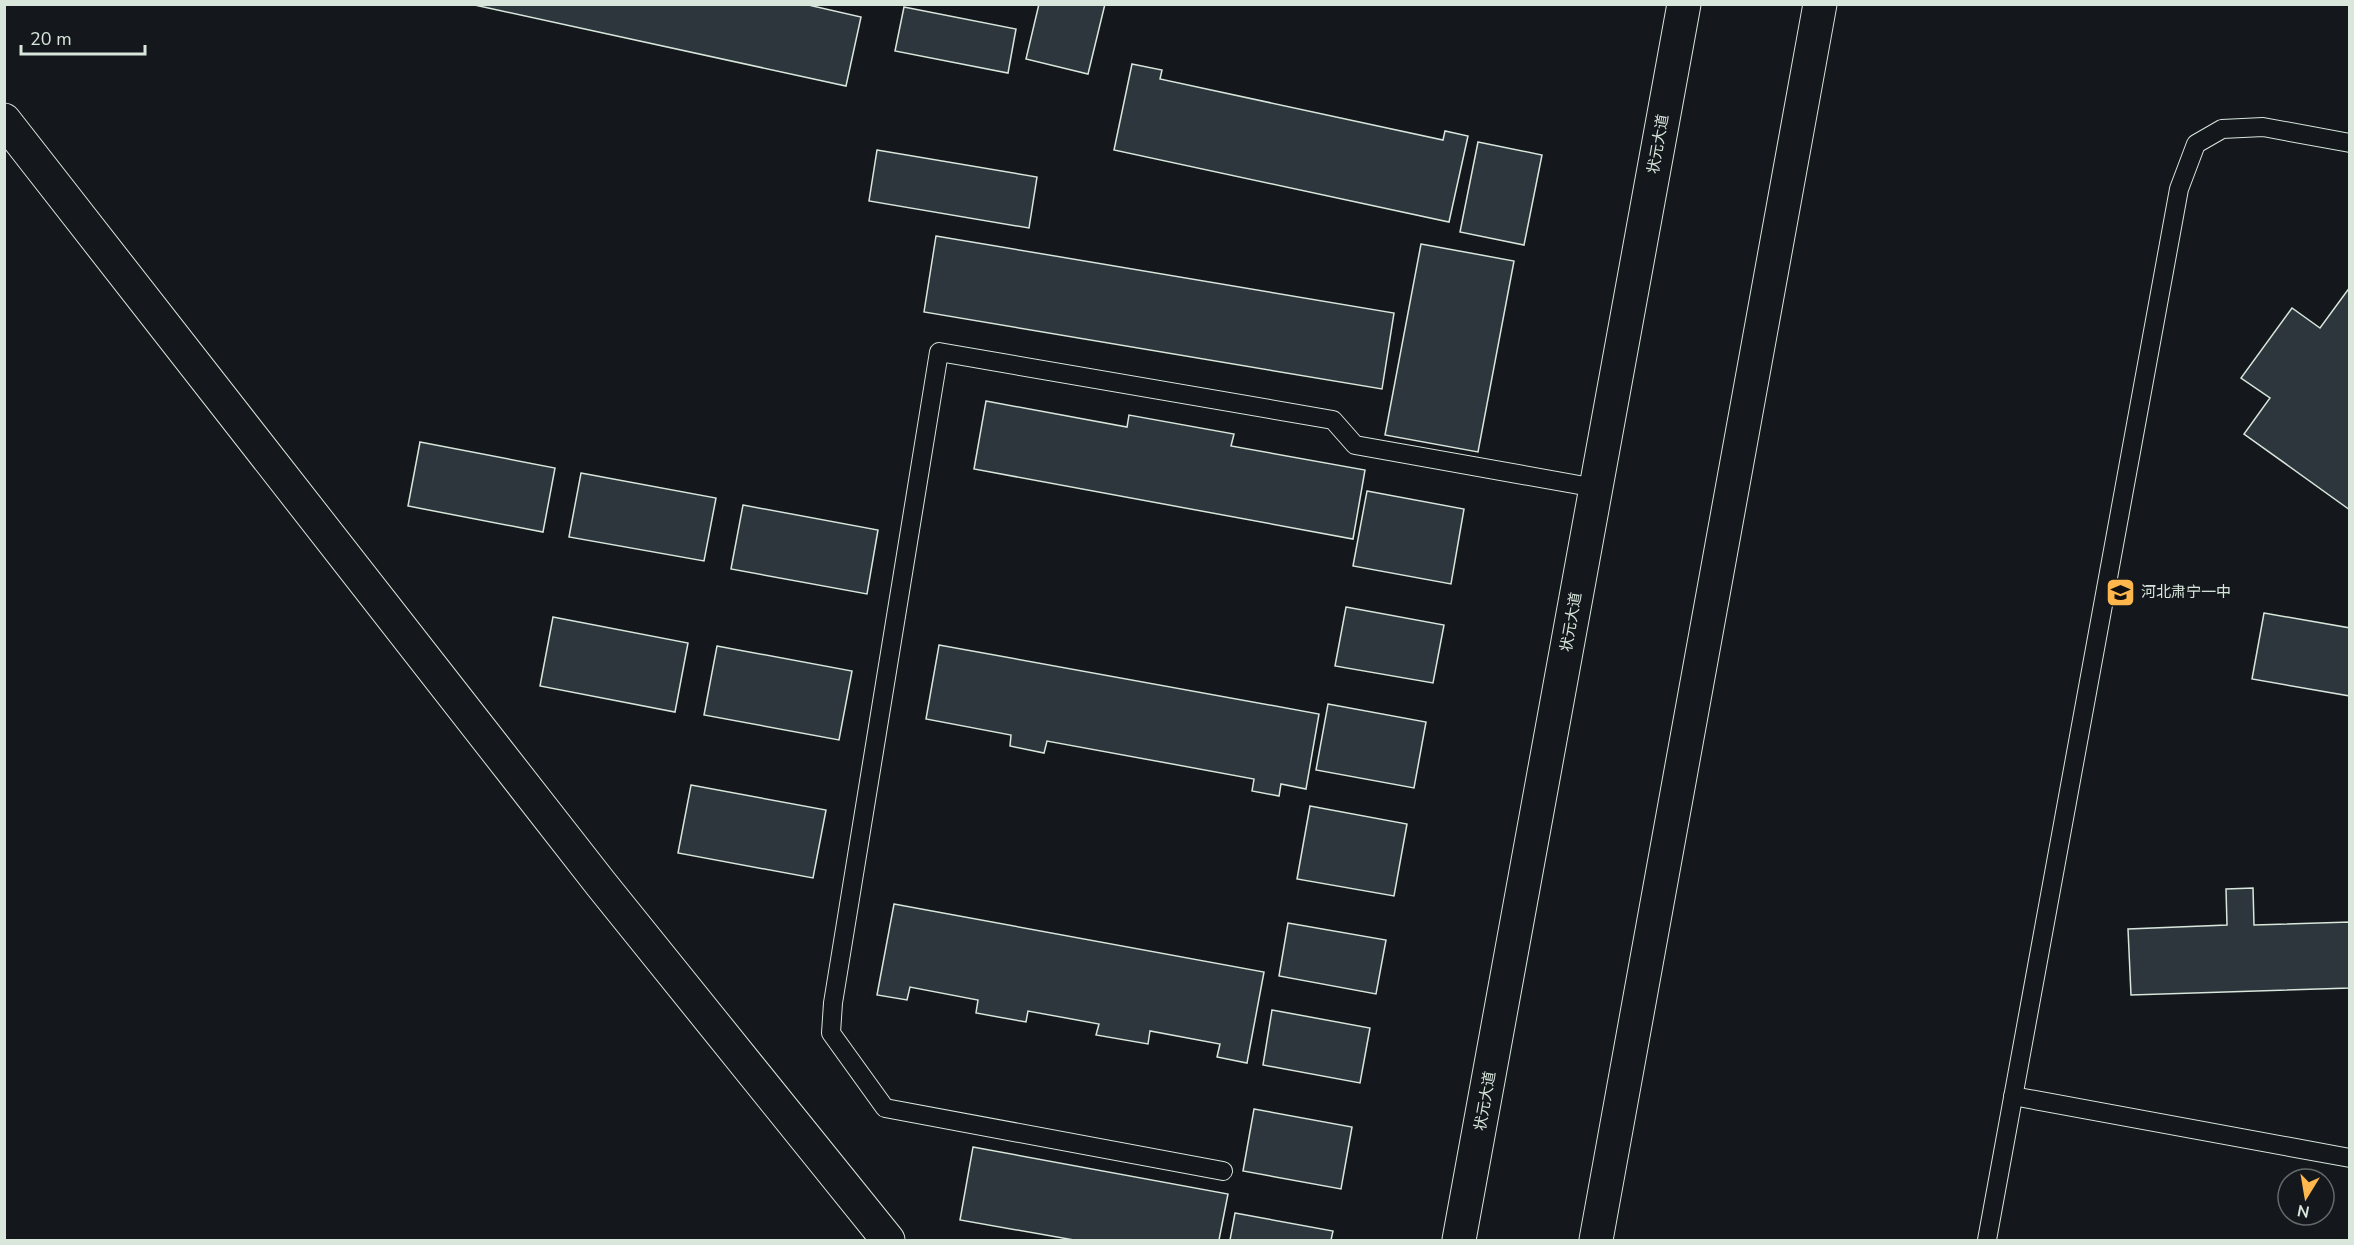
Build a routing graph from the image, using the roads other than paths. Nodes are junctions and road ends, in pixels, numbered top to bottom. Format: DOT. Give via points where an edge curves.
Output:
graph roads {
  1 [pos="1683,4"];
  2 [pos="1820,4"];
  3 [pos="4,120"];
  4 [pos="2349,142"];
  5 [pos="1596,488"];
  6 [pos="2013,1096"];
  7 [pos="2349,1158"];
  8 [pos="1223,1171"];
  9 [pos="888,1240"];
  10 [pos="1459,1240"];
  11 [pos="1596,1240"];
  12 [pos="1987,1240"];
  1 -- 5 [label="main road, 状元大道"];
  2 -- 11 [label="main road"];
  3 -- 9 [label="main road" via="601,884"];
  4 -- 6 [label="lane" via="2263,127 2222,129 2196,144 2179,189"];
  5 -- 8 [label="lane" via="1355,445 1333,420 939,352 831,1033 885,1108"];
  5 -- 10 [label="main road, 状元大道"];
  6 -- 7 [label="lane"];
  6 -- 12 [label="lane"];
}
